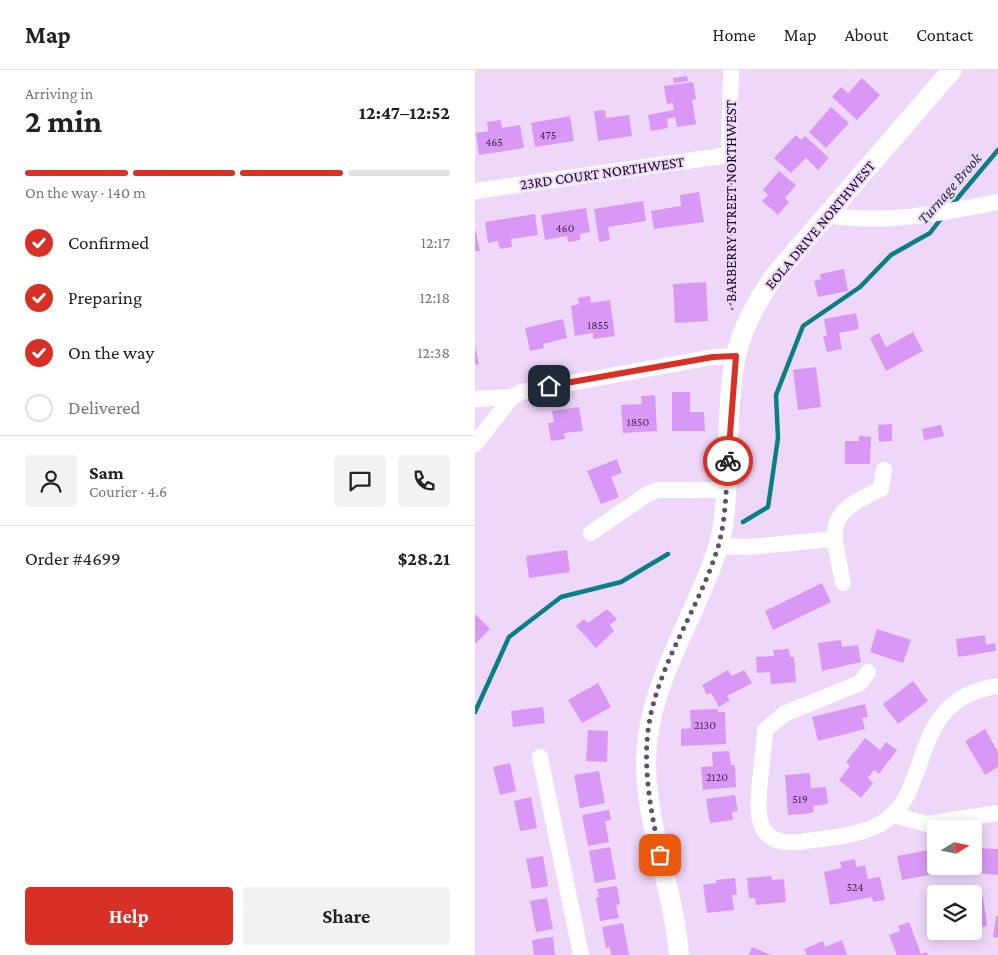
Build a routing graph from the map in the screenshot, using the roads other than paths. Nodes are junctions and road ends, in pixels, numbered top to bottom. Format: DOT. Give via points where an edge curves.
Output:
graph roads {
  1 [pos="731,70"];
  2 [pos="952,70"];
  3 [pos="729,155"];
  4 [pos="475,191"];
  5 [pos="998,202"];
  6 [pos="828,215"];
  7 [pos="736,356"];
  8 [pos="513,397"];
  9 [pos="475,399"];
  10 [pos="475,444"];
  11 [pos="884,470"];
  12 [pos="726,490"];
  13 [pos="591,533"];
  14 [pos="834,538"];
  15 [pos="718,546"];
  16 [pos="843,583"];
  17 [pos="868,672"];
  18 [pos="998,686"];
  19 [pos="540,757"];
  20 [pos="998,813"];
  21 [pos="893,815"];
  22 [pos="581,955"];
  23 [pos="679,955"];
  1 -- 3 [label="street, BARBERRY STREET NORTHWEST"];
  2 -- 6 [label="main road, EOLA DRIVE NORTHWEST"];
  3 -- 4 [label="street, 23RD COURT NORTHWEST"];
  5 -- 6 [label="street" via="929,215 872,220"];
  6 -- 7 [label="main road, EOLA DRIVE NORTHWEST" via="776,274 753,309"];
  7 -- 8 [label="street" via="713,357 531,389"];
  7 -- 12 [label="main road, EOLA DRIVE NORTHWEST"];
  8 -- 9 [label="street"];
  8 -- 10 [label="street"];
  11 -- 14 [label="street" via="881,489 855,500 838,516"];
  12 -- 13 [label="street" via="658,490"];
  12 -- 15 [label="main road, EOLA DRIVE NORTHWEST"];
  14 -- 15 [label="street" via="749,547"];
  14 -- 16 [label="street"];
  15 -- 23 [label="main road, EOLA DRIVE NORTHWEST" via="703,590 663,678 652,708 647,739 649,797"];
  17 -- 21 [label="street" via="860,683 784,714 765,730 758,814 767,834 777,841 798,842 866,830"];
  18 -- 21 [label="street" via="979,689 952,707 936,723 924,746 912,783"];
  19 -- 22 [label="street"];
  20 -- 21 [label="street" via="927,824"];
}
